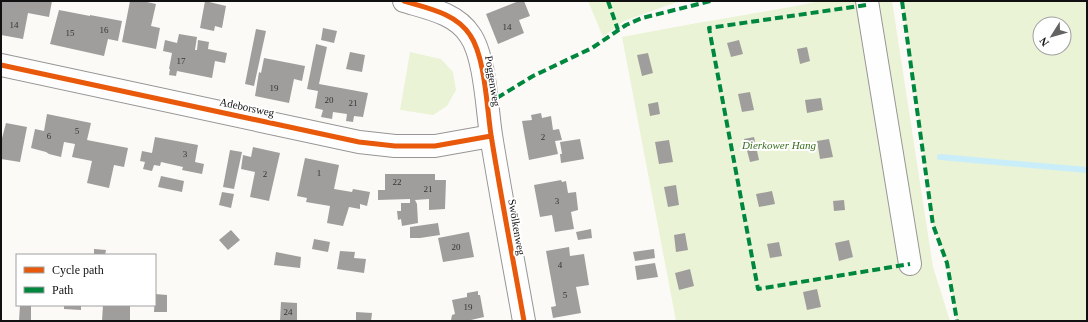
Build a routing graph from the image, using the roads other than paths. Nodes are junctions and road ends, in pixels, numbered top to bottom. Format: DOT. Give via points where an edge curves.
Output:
graph roads {
  1 [pos="404,1"];
  2 [pos="867,1"];
  3 [pos="1,65"];
  4 [pos="491,136"];
  5 [pos="910,264"];
  6 [pos="524,321"];
  1 -- 4 [label="street, Poggenweg" via="454,19 470,34 480,56"];
  2 -- 5 [label="street"];
  3 -- 4 [label="street, Adeborsweg" via="359,142 395,146 436,146"];
  4 -- 6 [label="street, Swölkenweg"];
}
